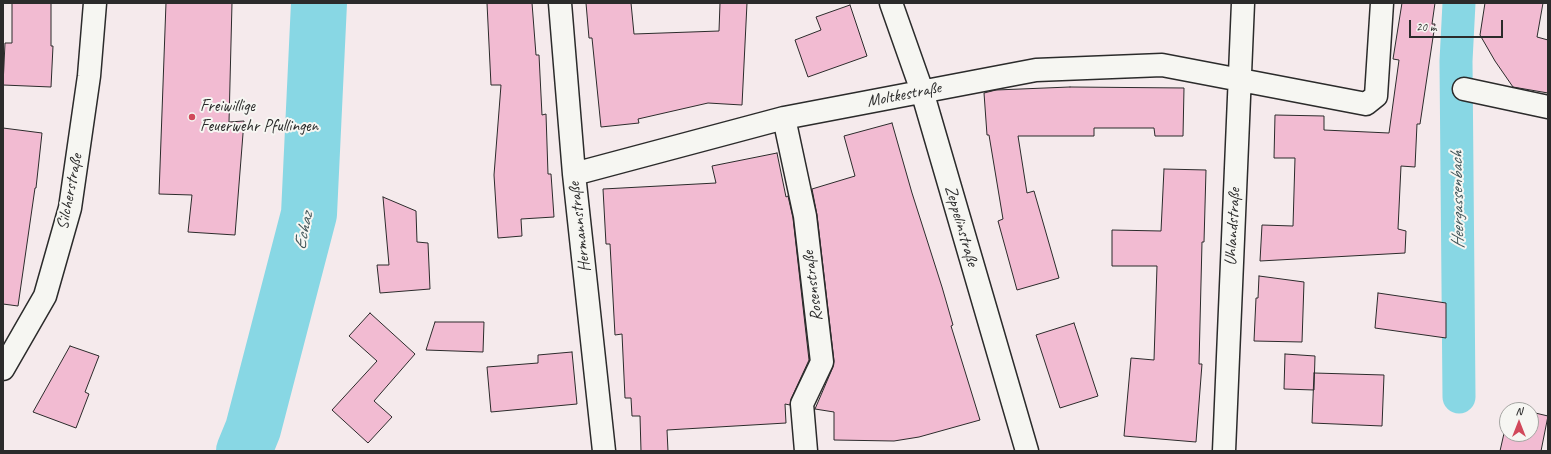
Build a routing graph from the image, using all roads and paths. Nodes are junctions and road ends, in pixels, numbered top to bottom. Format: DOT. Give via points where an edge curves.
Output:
graph roads {
  1 [pos="95,3"];
  2 [pos="560,3"];
  3 [pos="891,3"];
  4 [pos="1243,3"];
  5 [pos="1382,3"];
  6 [pos="1241,80"];
  7 [pos="1464,89"];
  8 [pos="922,91"];
  9 [pos="1548,107"];
  10 [pos="784,118"];
  11 [pos="574,174"];
  12 [pos="3,369"];
  13 [pos="604,451"];
  14 [pos="806,451"];
  15 [pos="1027,451"];
  16 [pos="1224,451"];
  1 -- 12 [label="street, Silcherstraße" via="89,76 70,208 45,296"];
  2 -- 11 [label="street, Hermannstraße"];
  3 -- 8 [label="street, Zeppelinstraße"];
  4 -- 6 [label="street, Uhlandstraße"];
  5 -- 6 [label="street, Moltkestraße" via="1376,96 1366,104"];
  6 -- 8 [label="street, Moltkestraße" via="1162,66 1036,70"];
  6 -- 16 [label="street, Uhlandstraße"];
  7 -- 9 [label="street"];
  8 -- 10 [label="street, Moltkestraße"];
  8 -- 15 [label="street, Zeppelinstraße"];
  10 -- 11 [label="street, Moltkestraße"];
  10 -- 14 [label="street, Rosenstraße" via="805,216 822,362 802,404"];
  11 -- 13 [label="street, Hermannstraße"];
}
